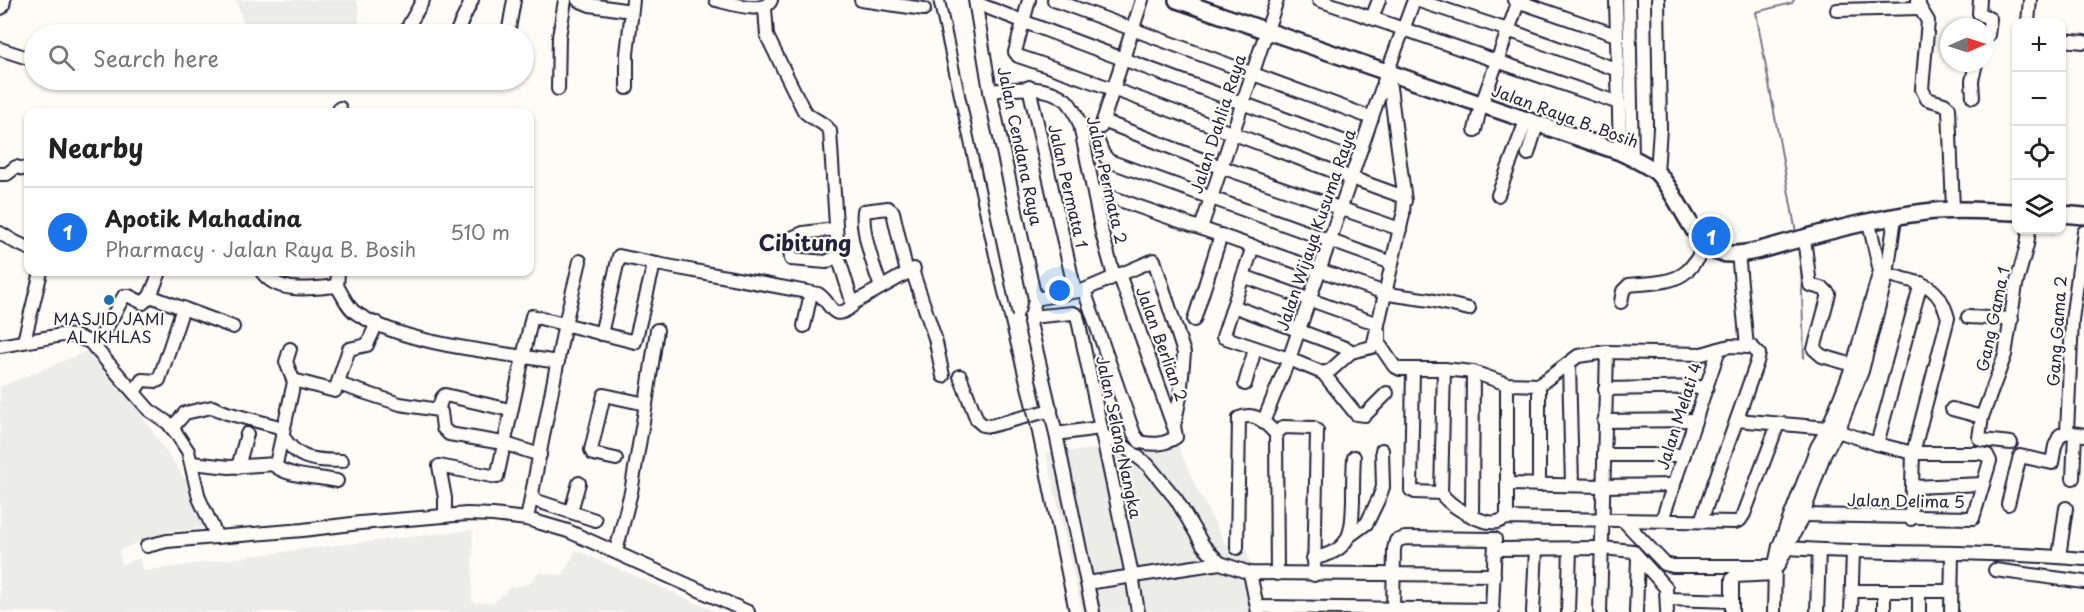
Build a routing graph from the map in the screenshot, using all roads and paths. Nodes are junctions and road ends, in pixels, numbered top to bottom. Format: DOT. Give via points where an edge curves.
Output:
graph roads {
  1 [pos="1,0"];
  2 [pos="423,0"];
  3 [pos="472,0"];
  4 [pos="513,0"];
  5 [pos="565,0"];
  6 [pos="578,0"];
  7 [pos="716,0"];
  8 [pos="861,0"];
  9 [pos="1029,0"];
  10 [pos="1054,0"];
  11 [pos="1142,0"];
  12 [pos="1178,0"];
  13 [pos="1277,0"];
  14 [pos="1319,0"];
  15 [pos="1379,0"];
  16 [pos="1415,0"];
  17 [pos="1658,0"];
  18 [pos="1980,0"];
  19 [pos="2030,0"];
  20 [pos="976,1"];
  21 [pos="1517,1"];
  22 [pos="1617,1"];
  23 [pos="1198,3"];
  24 [pos="768,4"];
  25 [pos="1344,4"];
  26 [pos="1919,4"];
  27 [pos="0,5"];
  28 [pos="632,5"];
  29 [pos="924,9"];
  30 [pos="1837,9"];
  31 [pos="1372,18"];
  32 [pos="1988,18"];
  33 [pos="2028,18"];
  34 [pos="1023,21"];
  35 [pos="410,24"];
  36 [pos="460,24"];
  37 [pos="509,24"];
  38 [pos="1132,28"];
  39 [pos="1404,29"];
  40 [pos="1508,30"];
  41 [pos="1266,31"];
  42 [pos="1616,35"];
  43 [pos="2066,40"];
  44 [pos="2084,42"];
  45 [pos="0,49"];
  46 [pos="24,57"];
  47 [pos="1122,60"];
  48 [pos="1497,61"];
  49 [pos="1618,70"];
  50 [pos="1251,72"];
  51 [pos="1974,72"];
  52 [pos="1389,74"];
  53 [pos="1029,87"];
  54 [pos="627,88"];
  55 [pos="1113,88"];
  56 [pos="558,89"];
  57 [pos="990,91"];
  58 [pos="1973,97"];
  59 [pos="1242,102"];
  60 [pos="1619,103"];
  61 [pos="1482,104"];
  62 [pos="1372,118"];
  63 [pos="1102,121"];
  64 [pos="1532,122"];
  65 [pos="1475,130"];
  66 [pos="1231,134"];
  67 [pos="1097,139"];
  68 [pos="1361,148"];
  69 [pos="1528,154"];
  70 [pos="1626,155"];
  71 [pos="1087,156"];
  72 [pos="1221,167"];
  73 [pos="24,169"];
  74 [pos="1656,173"];
  75 [pos="0,174"];
  76 [pos="1351,178"];
  77 [pos="1094,191"];
  78 [pos="1498,195"];
  79 [pos="1404,196"];
  80 [pos="1211,197"];
  81 [pos="1340,210"];
  82 [pos="1953,210"];
  83 [pos="2012,212"];
  84 [pos="2066,214"];
  85 [pos="2084,216"];
  86 [pos="1895,218"];
  87 [pos="1869,223"];
  88 [pos="1201,228"];
  89 [pos="835,229"];
  90 [pos="1400,229"];
  91 [pos="2084,232"];
  92 [pos="0,233"];
  93 [pos="2028,234"];
  94 [pos="1221,235"];
  95 [pos="1799,239"];
  96 [pos="1330,241"];
  97 [pos="24,246"];
  98 [pos="1253,246"];
  99 [pos="1705,247"];
  100 [pos="1738,253"];
  101 [pos="838,256"];
  102 [pos="580,261"];
  103 [pos="1392,263"];
  104 [pos="657,264"];
  105 [pos="913,270"];
  106 [pos="1320,270"];
  107 [pos="1883,273"];
  108 [pos="1116,275"];
  109 [pos="40,276"];
  110 [pos="158,276"];
  111 [pos="265,276"];
  112 [pos="338,276"];
  113 [pos="1243,276"];
  114 [pos="1921,283"];
  115 [pos="337,286"];
  116 [pos="881,287"];
  117 [pos="1080,291"];
  118 [pos="811,293"];
  119 [pos="1386,293"];
  120 [pos="150,296"];
  121 [pos="1035,299"];
  122 [pos="1309,301"];
  123 [pos="1621,302"];
  124 [pos="852,304"];
  125 [pos="1233,306"];
  126 [pos="183,308"];
  127 [pos="1468,309"];
  128 [pos="1030,317"];
  129 [pos="1968,317"];
  130 [pos="1194,320"];
  131 [pos="2012,320"];
  132 [pos="377,323"];
  133 [pos="566,323"];
  134 [pos="1378,324"];
  135 [pos="804,326"];
  136 [pos="233,327"];
  137 [pos="657,330"];
  138 [pos="1299,332"];
  139 [pos="601,334"];
  140 [pos="24,341"];
  141 [pos="0,346"];
  142 [pos="1375,346"];
  143 [pos="1747,347"];
  144 [pos="96,348"];
  145 [pos="290,349"];
  146 [pos="1255,349"];
  147 [pos="1719,349"];
  148 [pos="1351,352"];
  149 [pos="1607,352"];
  150 [pos="522,356"];
  151 [pos="1289,359"];
  152 [pos="558,362"];
  153 [pos="1853,364"];
  154 [pos="1569,365"];
  155 [pos="1413,369"];
  156 [pos="1444,369"];
  157 [pos="1473,372"];
  158 [pos="1323,373"];
  159 [pos="943,376"];
  160 [pos="960,376"];
  161 [pos="294,382"];
  162 [pos="338,384"];
  163 [pos="1245,384"];
  164 [pos="1507,384"];
  165 [pos="1539,385"];
  166 [pos="1707,387"];
  167 [pos="1605,389"];
  168 [pos="134,392"];
  169 [pos="1387,393"];
  170 [pos="646,404"];
  171 [pos="1952,409"];
  172 [pos="438,410"];
  173 [pos="510,410"];
  174 [pos="1051,410"];
  175 [pos="1982,417"];
  176 [pos="1264,420"];
  177 [pos="1695,420"];
  178 [pos="1737,420"];
  179 [pos="1605,421"];
  180 [pos="1778,424"];
  181 [pos="1174,426"];
  182 [pos="172,428"];
  183 [pos="1833,430"];
  184 [pos="283,431"];
  185 [pos="1101,432"];
  186 [pos="247,434"];
  187 [pos="1056,434"];
  188 [pos="1276,434"];
  189 [pos="2075,434"];
  190 [pos="503,443"];
  191 [pos="2011,443"];
  192 [pos="1877,444"];
  193 [pos="1382,450"];
  194 [pos="1913,453"];
  195 [pos="1684,454"];
  196 [pos="540,455"];
  197 [pos="1604,455"];
  198 [pos="1354,457"];
  199 [pos="616,459"];
  200 [pos="342,461"];
  201 [pos="192,463"];
  202 [pos="274,465"];
  203 [pos="238,467"];
  204 [pos="2073,478"];
  205 [pos="338,481"];
  206 [pos="579,483"];
  207 [pos="1507,484"];
  208 [pos="1983,484"];
  209 [pos="1539,485"];
  210 [pos="1674,485"];
  211 [pos="1572,486"];
  212 [pos="1604,486"];
  213 [pos="1913,487"];
  214 [pos="1440,493"];
  215 [pos="531,499"];
  216 [pos="2008,504"];
  217 [pos="2066,508"];
  218 [pos="571,511"];
  219 [pos="445,516"];
  220 [pos="1472,516"];
  221 [pos="1803,516"];
  222 [pos="527,519"];
  223 [pos="1603,519"];
  224 [pos="1911,519"];
  225 [pos="595,520"];
  226 [pos="1501,520"];
  227 [pos="1623,520"];
  228 [pos="1662,520"];
  229 [pos="1701,521"];
  230 [pos="217,537"];
  231 [pos="1348,537"];
  232 [pos="1495,544"];
  233 [pos="147,546"];
  234 [pos="1237,548"];
  235 [pos="1602,548"];
  236 [pos="1788,548"];
  237 [pos="1532,549"];
  238 [pos="1570,549"];
  239 [pos="1819,550"];
  240 [pos="616,551"];
  241 [pos="1852,551"];
  242 [pos="1952,554"];
  243 [pos="2059,557"];
  244 [pos="1313,558"];
  245 [pos="1638,558"];
  246 [pos="2084,559"];
  247 [pos="1220,563"];
  248 [pos="1776,569"];
  249 [pos="1995,570"];
  250 [pos="1250,573"];
  251 [pos="1276,574"];
  252 [pos="1132,575"];
  253 [pos="1314,575"];
  254 [pos="1394,575"];
  255 [pos="1494,575"];
  256 [pos="2084,582"];
  257 [pos="1087,583"];
  258 [pos="1852,591"];
  259 [pos="1919,591"];
  260 [pos="1952,591"];
  261 [pos="1884,592"];
  262 [pos="1667,606"];
  263 [pos="1700,606"];
  264 [pos="1732,606"];
  265 [pos="1393,610"];
  266 [pos="1256,611"];
  267 [pos="1492,611"];
  268 [pos="748,612"];
  269 [pos="1093,612"];
  270 [pos="1138,612"];
  271 [pos="1527,612"];
  272 [pos="1533,612"];
  273 [pos="1568,612"];
  274 [pos="1600,612"];
  275 [pos="1636,612"];
  276 [pos="1774,612"];
  277 [pos="1817,612"];
  278 [pos="1851,612"];
  279 [pos="1884,612"];
  280 [pos="1919,612"];
  281 [pos="1951,612"];
  1 -- 27 [label="highway"];
  2 -- 35 [label="street"];
  3 -- 36 [label="street"];
  4 -- 37 [label="street"];
  5 -- 56 [label="street" via="559,37"];
  6 -- 28 [label="street" via="590,5"];
  7 -- 24 [label="street" via="745,7"];
  8 -- 29 [label="street"];
  9 -- 34 [label="street"];
  10 -- 38 [label="street"];
  11 -- 38 [label="street"];
  12 -- 23 [label="main road, Jalan Raya B. Bosih"];
  13 -- 41 [label="street, Jalan Dahlia Raya"];
  14 -- 25 [label="street"];
  15 -- 31 [label="street"];
  16 -- 39 [label="street, Jalan Wijaya Kusuma Raya"];
  16 -- 40 [label="street"];
  17 -- 74 [label="street" via="1660,128"];
  18 -- 32 [label="street" via="1979,13"];
  19 -- 33 [label="street"];
  20 -- 34 [label="street"];
  20 -- 57 [label="street, Jalan Cendana Raya"];
  21 -- 40 [label="street"];
  21 -- 42 [label="street"];
  22 -- 42 [label="street"];
  22 -- 70 [label="street"];
  23 -- 41 [label="main road, Jalan Raya B. Bosih"];
  24 -- 89 [label="street" via="767,36 804,111 830,131"];
  25 -- 31 [label="street"];
  26 -- 30 [label="street"];
  26 -- 82 [label="street" via="1928,21 1922,89 1927,99 1949,108"];
  28 -- 54 [label="street"];
  31 -- 39 [label="street"];
  34 -- 47 [label="street"];
  34 -- 55 [label="street" via="1015,52 1018,56"];
  38 -- 47 [label="street"];
  38 -- 50 [label="street"];
  39 -- 48 [label="street"];
  39 -- 52 [label="street, Jalan Wijaya Kusuma Raya"];
  40 -- 48 [label="street"];
  40 -- 49 [label="street"];
  41 -- 50 [label="street, Jalan Dahlia Raya"];
  41 -- 52 [label="main road, Jalan Raya B. Bosih"];
  42 -- 49 [label="street"];
  43 -- 44 [label="street"];
  45 -- 46 [label="street"];
  47 -- 55 [label="street"];
  47 -- 59 [label="street"];
  48 -- 60 [label="street"];
  48 -- 61 [label="street"];
  49 -- 60 [label="street"];
  50 -- 59 [label="street, Jalan Dahlia Raya"];
  50 -- 62 [label="street"];
  51 -- 58 [label="street"];
  52 -- 61 [label="main road, Jalan Raya B. Bosih"];
  52 -- 62 [label="street, Jalan Wijaya Kusuma Raya"];
  52 -- 79 [label="street"];
  53 -- 57 [label="street, Jalan Permata 2"];
  53 -- 71 [label="street, Jalan Permata 2" via="1067,101 1080,125"];
  53 -- 117 [label="street, Jalan Permata 1"];
  55 -- 63 [label="street"];
  55 -- 66 [label="street"];
  57 -- 121 [label="street, Jalan Cendana Raya"];
  59 -- 66 [label="street, Jalan Dahlia Raya"];
  59 -- 68 [label="street"];
  60 -- 70 [label="street"];
  61 -- 64 [label="main road, Jalan Raya B. Bosih"];
  61 -- 65 [label="street"];
  62 -- 68 [label="street, Jalan Wijaya Kusuma Raya"];
  63 -- 67 [label="street"];
  63 -- 72 [label="street"];
  64 -- 69 [label="street"];
  64 -- 70 [label="main road, Jalan Raya B. Bosih"];
  64 -- 78 [label="street"];
  66 -- 72 [label="street, Jalan Dahlia Raya"];
  66 -- 76 [label="street"];
  67 -- 71 [label="street"];
  67 -- 80 [label="street" via="1109,161"];
  68 -- 76 [label="street, Jalan Wijaya Kusuma Raya"];
  70 -- 74 [label="main road, Jalan Raya B. Bosih"];
  71 -- 77 [label="street, Jalan Permata 2"];
  72 -- 80 [label="street, Jalan Dahlia Raya"];
  72 -- 81 [label="street"];
  73 -- 75 [label="street" via="16,167"];
  74 -- 99 [label="main road, Jalan Raya B. Bosih"];
  76 -- 79 [label="street"];
  76 -- 81 [label="street, Jalan Wijaya Kusuma Raya"];
  77 -- 88 [label="street"];
  77 -- 108 [label="street, Jalan Permata 2"];
  79 -- 90 [label="street"];
  79 -- 119 [label="street" via="1406,214"];
  80 -- 88 [label="street, Jalan Dahlia Raya"];
  80 -- 96 [label="street"];
  81 -- 90 [label="street"];
  81 -- 96 [label="street, Jalan Wijaya Kusuma Raya"];
  82 -- 83 [label="main road"];
  82 -- 86 [label="main road"];
  84 -- 85 [label="main road"];
  86 -- 87 [label="main road"];
  86 -- 107 [label="street"];
  87 -- 95 [label="main road"];
  87 -- 107 [label="street"];
  88 -- 94 [label="street"];
  89 -- 101 [label="street"];
  89 -- 101 [label="street" via="789,239 789,252 790,259 826,262"];
  90 -- 103 [label="street"];
  91 -- 189 [label="street, Gang Gama 2" via="2072,320"];
  92 -- 97 [label="street"];
  93 -- 131 [label="street, Gang Gama 1"];
  94 -- 98 [label="street"];
  94 -- 130 [label="street"];
  95 -- 100 [label="main road"];
  95 -- 153 [label="street" via="1810,285 1829,294 1814,349 1822,356"];
  96 -- 103 [label="street"];
  96 -- 106 [label="street, Jalan Wijaya Kusuma Raya"];
  98 -- 106 [label="street"];
  98 -- 113 [label="street"];
  99 -- 100 [label="main road" via="1720,253"];
  99 -- 123 [label="street" via="1687,271 1676,278 1629,285"];
  100 -- 143 [label="street"];
  101 -- 124 [label="street"];
  102 -- 133 [label="street"];
  103 -- 119 [label="street"];
  104 -- 118 [label="street"];
  104 -- 139 [label="street" via="637,340"];
  104 -- 139 [label="street" via="619,256"];
  105 -- 116 [label="street"];
  105 -- 116 [label="street" via="892,212 888,208 864,211"];
  105 -- 159 [label="street"];
  106 -- 119 [label="street"];
  106 -- 122 [label="street, Jalan Wijaya Kusuma Raya"];
  107 -- 114 [label="street"];
  107 -- 153 [label="street"];
  107 -- 183 [label="street" via="1862,371"];
  108 -- 117 [label="street"];
  108 -- 181 [label="street, Jalan Berlian 2"];
  108 -- 181 [label="street" via="1155,262 1184,353"];
  109 -- 140 [label="street"];
  110 -- 120 [label="street"];
  111 -- 115 [label="street" via="297,289"];
  112 -- 115 [label="street"];
  113 -- 122 [label="street"];
  113 -- 125 [label="street"];
  114 -- 192 [label="street"];
  114 -- 194 [label="street" via="1934,290 1948,318"];
  115 -- 132 [label="street" via="354,312"];
  116 -- 124 [label="street"];
  117 -- 121 [label="street"];
  117 -- 181 [label="street, Jalan Permata 1" via="1134,434 1140,442 1152,445 1176,437"];
  118 -- 124 [label="street" via="823,297 835,312 847,311"];
  118 -- 135 [label="street"];
  119 -- 127 [label="street"];
  119 -- 134 [label="street"];
  119 -- 142 [label="street"];
  120 -- 126 [label="street"];
  120 -- 144 [label="street" via="143,303 124,296"];
  121 -- 128 [label="street"];
  122 -- 134 [label="street"];
  122 -- 138 [label="street, Jalan Wijaya Kusuma Raya"];
  125 -- 138 [label="street"];
  125 -- 146 [label="street" via="1223,337"];
  126 -- 136 [label="street"];
  126 -- 168 [label="street" via="159,380 141,380"];
  128 -- 174 [label="street"];
  128 -- 185 [label="street, Jalan Selang Nangka" via="1077,315"];
  129 -- 131 [label="street"];
  131 -- 175 [label="street, Gang Gama 1" via="2001,370"];
  132 -- 150 [label="street" via="445,344"];
  132 -- 162 [label="street" via="368,345 350,349"];
  133 -- 139 [label="street"];
  133 -- 150 [label="street" via="532,316"];
  133 -- 152 [label="street"];
  134 -- 142 [label="street"];
  137 -- 170 [label="street"];
  138 -- 148 [label="street"];
  138 -- 151 [label="street, Jalan Wijaya Kusuma Raya"];
  140 -- 141 [label="street"];
  140 -- 144 [label="street" via="75,336"];
  142 -- 148 [label="street"];
  142 -- 155 [label="street" via="1400,369"];
  143 -- 147 [label="street, Jalan Melati 4"];
  143 -- 178 [label="street" via="1759,354"];
  144 -- 168 [label="street"];
  145 -- 161 [label="street" via="286,362"];
  146 -- 151 [label="street"];
  146 -- 163 [label="street"];
  147 -- 149 [label="street" via="1702,354"];
  147 -- 166 [label="street, Jalan Melati 4"];
  148 -- 158 [label="street"];
  149 -- 154 [label="street" via="1578,356"];
  149 -- 167 [label="street"];
  150 -- 152 [label="street"];
  150 -- 173 [label="street"];
  151 -- 158 [label="street"];
  151 -- 176 [label="street, Jalan Wijaya Kusuma Raya"];
  152 -- 196 [label="street"];
  153 -- 183 [label="street"];
  154 -- 165 [label="street"];
  154 -- 211 [label="street"];
  155 -- 156 [label="street"];
  155 -- 214 [label="street" via="1411,490"];
  156 -- 157 [label="street"];
  156 -- 214 [label="street"];
  157 -- 164 [label="street"];
  157 -- 220 [label="street"];
  158 -- 169 [label="street" via="1356,414 1365,415"];
  160 -- 174 [label="street" via="977,420 983,425"];
  161 -- 162 [label="street" via="333,391"];
  161 -- 184 [label="street"];
  162 -- 172 [label="street" via="400,404"];
  164 -- 165 [label="street"];
  164 -- 207 [label="street"];
  165 -- 209 [label="street"];
  166 -- 167 [label="street"];
  166 -- 177 [label="street, Jalan Melati 4"];
  167 -- 179 [label="street"];
  168 -- 182 [label="street"];
  170 -- 199 [label="street" via="603,396 591,450 593,454"];
  170 -- 240 [label="street"];
  171 -- 175 [label="street"];
  172 -- 173 [label="street" via="445,395"];
  172 -- 190 [label="street" via="449,434"];
  173 -- 190 [label="street"];
  174 -- 187 [label="street"];
  175 -- 191 [label="street" via="1979,438"];
  176 -- 188 [label="street"];
  176 -- 234 [label="street" via="1245,415 1239,418"];
  177 -- 179 [label="street"];
  177 -- 195 [label="street, Jalan Melati 4"];
  178 -- 180 [label="street"];
  178 -- 229 [label="street"];
  179 -- 197 [label="street"];
  180 -- 183 [label="street"];
  180 -- 229 [label="street" via="1740,520"];
  182 -- 184 [label="street" via="185,413 212,407"];
  182 -- 201 [label="street"];
  183 -- 192 [label="street"];
  183 -- 221 [label="street"];
  183 -- 248 [label="street" via="1816,447 1779,546"];
  184 -- 200 [label="street" via="291,448 302,457"];
  184 -- 202 [label="street"];
  185 -- 187 [label="street"];
  185 -- 247 [label="street" via="1148,465"];
  185 -- 252 [label="street, Jalan Selang Nangka"];
  186 -- 203 [label="street"];
  187 -- 257 [label="street"];
  188 -- 244 [label="street" via="1283,427 1317,431"];
  188 -- 251 [label="street"];
  189 -- 204 [label="street, Gang Gama 2"];
  189 -- 216 [label="street" via="2060,435 2052,463 2020,456"];
  190 -- 196 [label="street"];
  190 -- 219 [label="street" via="495,478 439,466"];
  192 -- 194 [label="street"];
  193 -- 231 [label="street" via="1383,487 1379,498 1367,523"];
  194 -- 208 [label="street, Jalan Delima 5" via="1987,455 1990,461"];
  194 -- 213 [label="street"];
  195 -- 197 [label="street"];
  195 -- 210 [label="street, Jalan Melati 4"];
  196 -- 215 [label="street"];
  197 -- 212 [label="street"];
  198 -- 231 [label="street" via="1352,530"];
  201 -- 203 [label="street"];
  201 -- 230 [label="street" via="199,498"];
  202 -- 203 [label="street"];
  202 -- 205 [label="street" via="289,473"];
  206 -- 218 [label="street"];
  207 -- 209 [label="street"];
  207 -- 226 [label="street"];
  208 -- 213 [label="street, Jalan Delima 5"];
  208 -- 224 [label="street, Jalan Delima 5" via="1973,518"];
  209 -- 211 [label="street"];
  210 -- 212 [label="street"];
  210 -- 228 [label="street, Jalan Melati 4"];
  211 -- 212 [label="street"];
  212 -- 223 [label="street"];
  213 -- 224 [label="street"];
  214 -- 220 [label="street"];
  215 -- 218 [label="street"];
  215 -- 222 [label="street"];
  217 -- 243 [label="street"];
  218 -- 225 [label="street"];
  219 -- 222 [label="street" via="475,514"];
  219 -- 230 [label="street"];
  220 -- 226 [label="street"];
  221 -- 224 [label="street, Jalan Delima 5"];
  221 -- 236 [label="street"];
  222 -- 240 [label="street"];
  223 -- 226 [label="street"];
  223 -- 227 [label="street"];
  223 -- 235 [label="street"];
  226 -- 232 [label="street"];
  227 -- 228 [label="street"];
  227 -- 248 [label="street" via="1665,564"];
  228 -- 229 [label="street"];
  230 -- 233 [label="street"];
  231 -- 244 [label="street" via="1329,556"];
  232 -- 237 [label="street"];
  232 -- 254 [label="street" via="1400,539 1395,544"];
  232 -- 255 [label="street"];
  235 -- 238 [label="street"];
  235 -- 245 [label="street" via="1633,551"];
  235 -- 274 [label="street"];
  236 -- 239 [label="street"];
  236 -- 248 [label="street"];
  237 -- 238 [label="street"];
  237 -- 271 [label="street"];
  237 -- 272 [label="street"];
  238 -- 273 [label="street"];
  239 -- 241 [label="street"];
  239 -- 277 [label="street"];
  240 -- 268 [label="street"];
  241 -- 242 [label="street"];
  241 -- 258 [label="street"];
  242 -- 243 [label="street"];
  242 -- 260 [label="street"];
  243 -- 246 [label="street"];
  244 -- 253 [label="street"];
  245 -- 262 [label="street" via="1666,588"];
  245 -- 275 [label="street"];
  247 -- 250 [label="street"];
  247 -- 252 [label="street"];
  248 -- 264 [label="street" via="1735,576"];
  248 -- 276 [label="street"];
  249 -- 256 [label="street"];
  250 -- 251 [label="street"];
  250 -- 266 [label="street"];
  251 -- 253 [label="street"];
  252 -- 257 [label="street"];
  252 -- 270 [label="street, Jalan Selang Nangka"];
  253 -- 254 [label="street"];
  254 -- 255 [label="street"];
  254 -- 265 [label="street"];
  255 -- 267 [label="street"];
  257 -- 269 [label="street"];
  258 -- 261 [label="street"];
  258 -- 278 [label="street"];
  259 -- 260 [label="street"];
  259 -- 261 [label="street"];
  259 -- 280 [label="street"];
  260 -- 281 [label="street"];
  261 -- 279 [label="street"];
  262 -- 263 [label="street"];
  263 -- 264 [label="street"];
  265 -- 266 [label="street"];
  265 -- 267 [label="street"];
}
